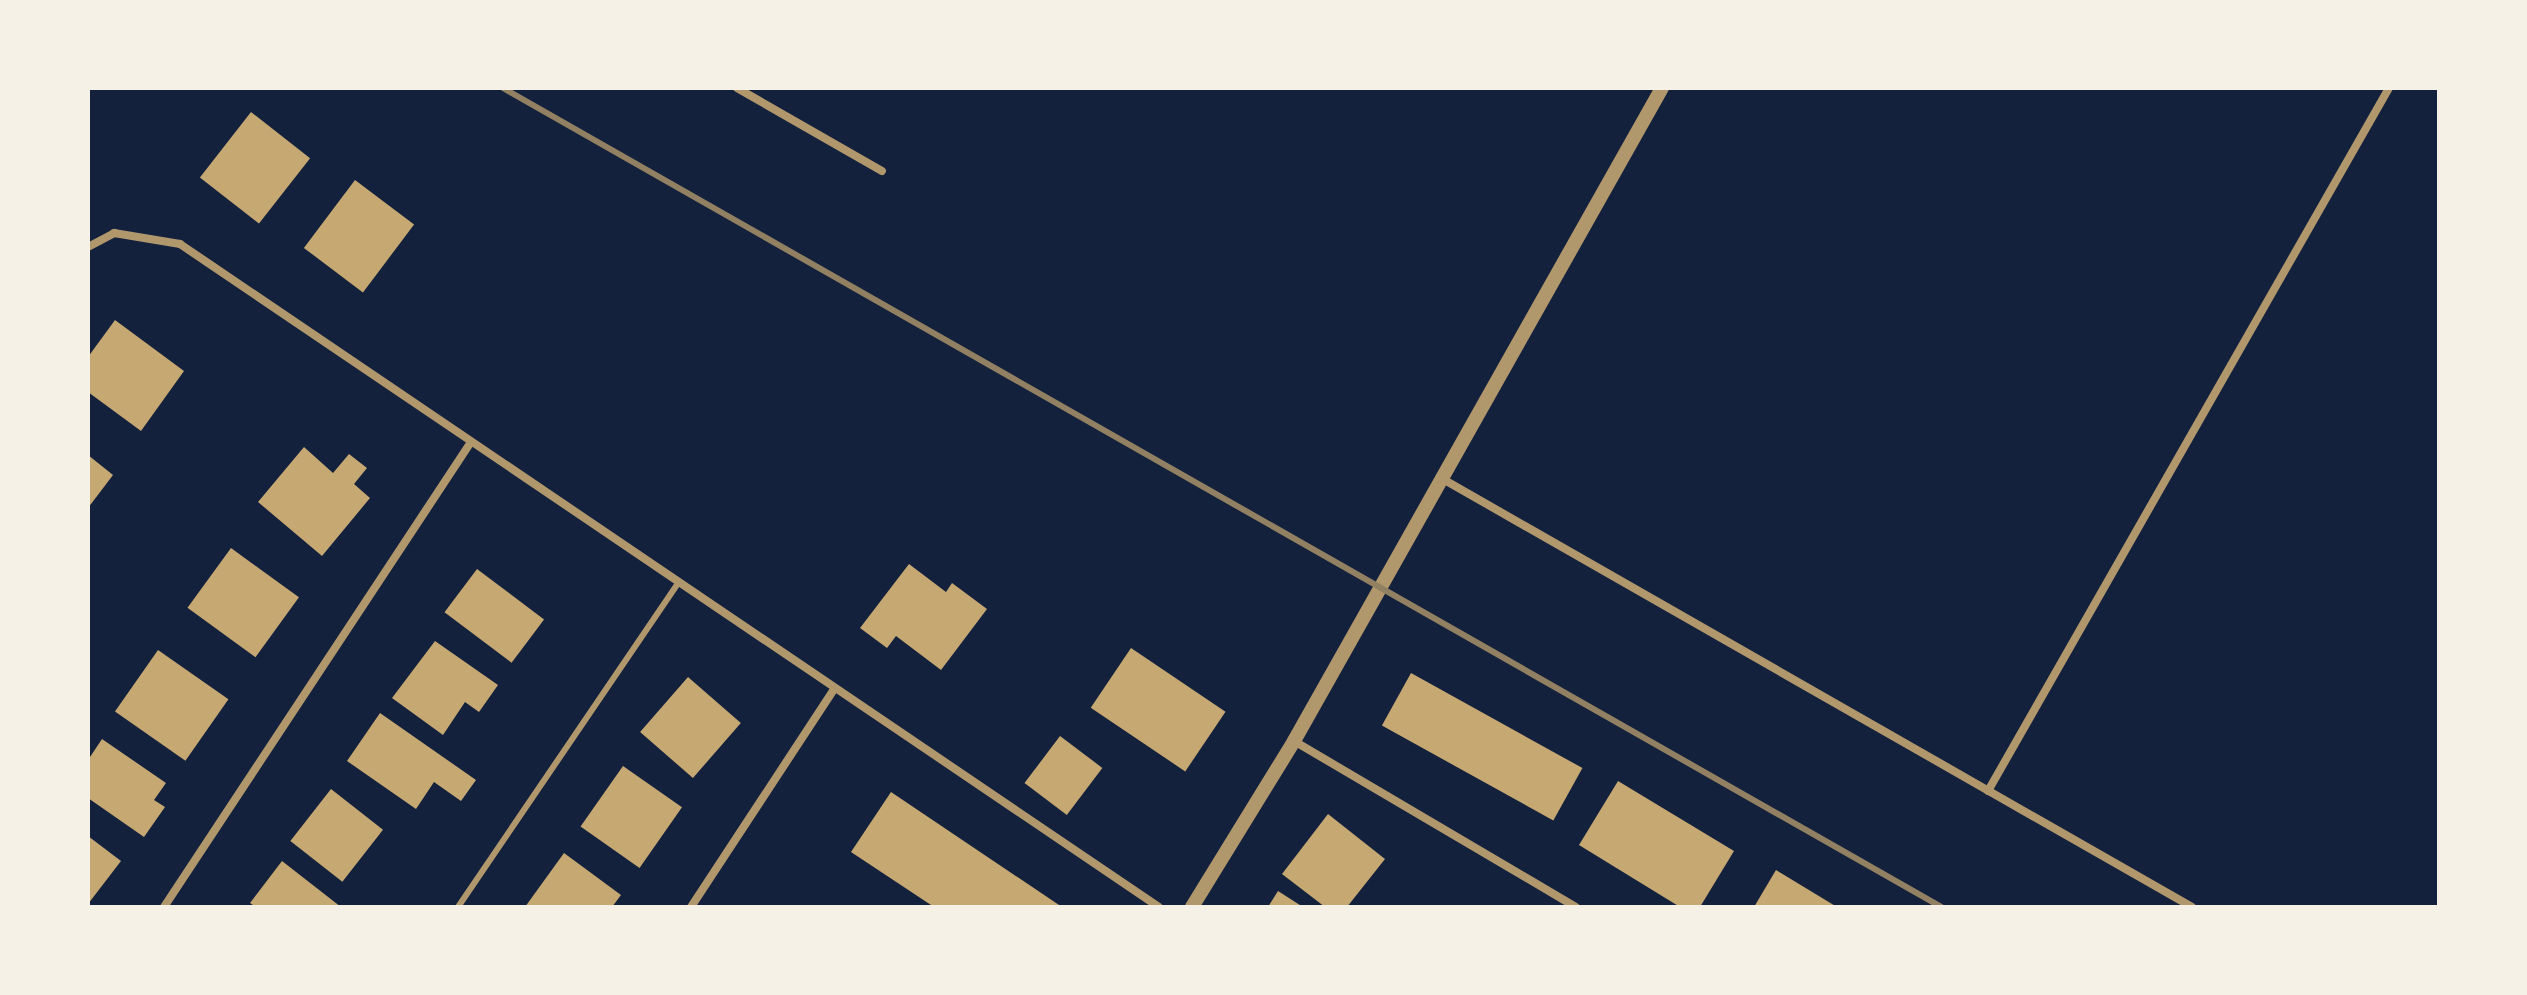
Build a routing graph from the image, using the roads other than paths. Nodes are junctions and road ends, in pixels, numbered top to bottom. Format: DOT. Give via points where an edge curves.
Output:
graph roads {
  1 [pos="737,88"];
  2 [pos="1662,88"];
  3 [pos="2389,88"];
  4 [pos="882,171"];
  5 [pos="88,247"];
  6 [pos="471,442"];
  7 [pos="1440,478"];
  8 [pos="679,582"];
  9 [pos="835,688"];
  10 [pos="1294,741"];
  11 [pos="1988,791"];
  12 [pos="164,907"];
  13 [pos="458,907"];
  14 [pos="691,907"];
  15 [pos="1159,907"];
  16 [pos="1192,907"];
  17 [pos="1576,907"];
  18 [pos="2192,907"];
  1 -- 4 [label="street"];
  2 -- 7 [label="street"];
  3 -- 11 [label="street"];
  5 -- 6 [label="street" via="114,233 180,244"];
  6 -- 8 [label="street"];
  6 -- 12 [label="street"];
  7 -- 10 [label="street"];
  7 -- 11 [label="street"];
  8 -- 9 [label="street"];
  8 -- 13 [label="lane"];
  9 -- 14 [label="street"];
  9 -- 15 [label="street"];
  10 -- 16 [label="street"];
  10 -- 17 [label="street"];
  11 -- 18 [label="street"];
}
